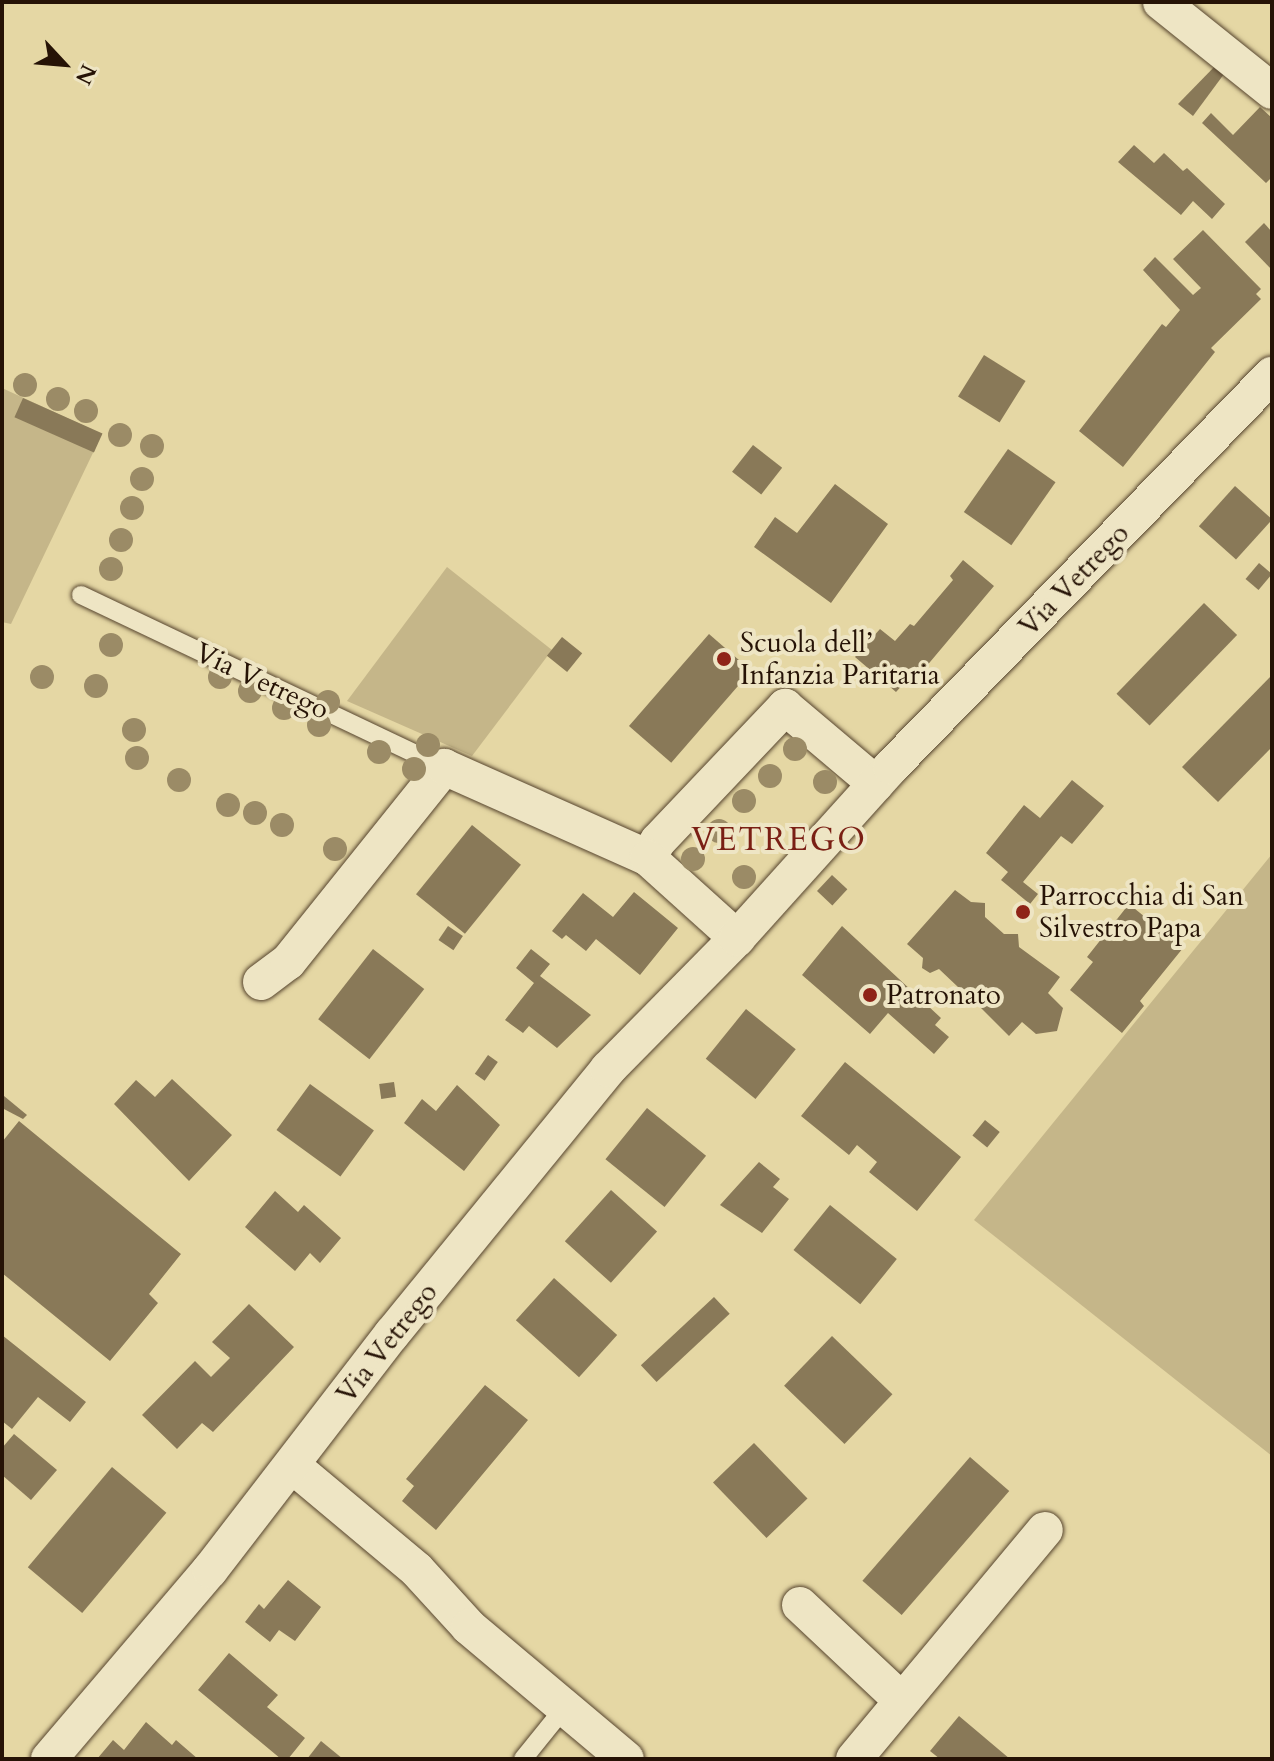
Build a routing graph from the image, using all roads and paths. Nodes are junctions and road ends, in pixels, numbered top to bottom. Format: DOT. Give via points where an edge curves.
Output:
graph roads {
  1 [pos="1161,2"];
  2 [pos="1272,91"];
  3 [pos="1272,375"];
  4 [pos="81,595"];
  5 [pos="444,767"];
  6 [pos="876,784"];
  7 [pos="648,858"];
  8 [pos="737,938"];
  9 [pos="261,982"];
  10 [pos="294,1467"];
  11 [pos="1045,1530"];
  12 [pos="800,1605"];
  13 [pos="901,1700"];
  14 [pos="565,1707"];
  15 [pos="49,1759"];
  16 [pos="523,1759"];
  17 [pos="626,1759"];
  18 [pos="854,1759"];
  1 -- 2 [label="street"];
  3 -- 6 [label="street, Via Vetrego"];
  4 -- 5 [label="lane, Via Vetrego"];
  5 -- 7 [label="street, Via Vetrego"];
  5 -- 9 [label="street" via="399,810 288,962"];
  6 -- 7 [label="street" via="785,707 667,830"];
  6 -- 8 [label="street, Via Vetrego"];
  7 -- 8 [label="street, Via Vetrego"];
  8 -- 10 [label="street, Via Vetrego" via="608,1069 392,1334"];
  10 -- 14 [label="street" via="417,1570 463,1622"];
  10 -- 15 [label="street, Via Vetrego"];
  11 -- 13 [label="street"];
  12 -- 13 [label="street"];
  13 -- 18 [label="street"];
  14 -- 16 [label="lane"];
  14 -- 17 [label="street"];
}
